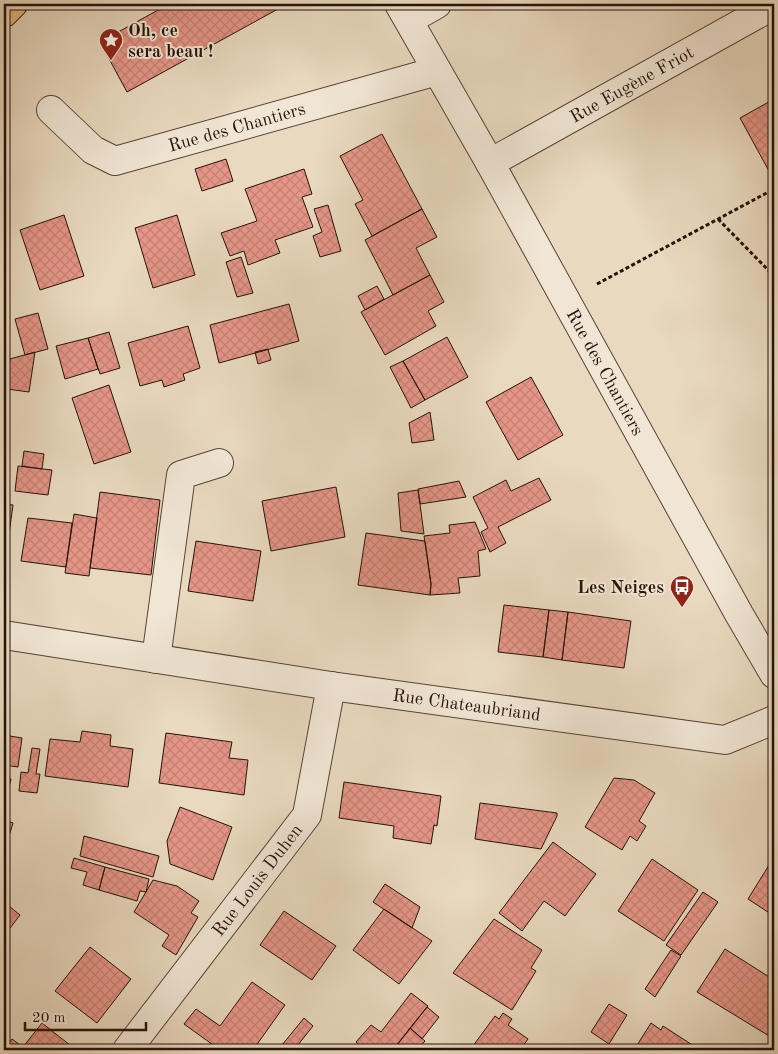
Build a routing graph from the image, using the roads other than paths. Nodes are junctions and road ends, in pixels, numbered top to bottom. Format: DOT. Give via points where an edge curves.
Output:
graph roads {
  1 [pos="13,4"];
  2 [pos="437,4"];
  3 [pos="774,5"];
  4 [pos="404,12"];
  5 [pos="4,13"];
  6 [pos="437,71"];
  7 [pos="51,110"];
  8 [pos="490,163"];
  9 [pos="218,463"];
  10 [pos="4,635"];
  11 [pos="156,659"];
  12 [pos="774,674"];
  13 [pos="331,686"];
  14 [pos="774,720"];
  15 [pos="127,1050"];
  1 -- 5 [label="main road"];
  2 -- 4 [label="street"];
  3 -- 8 [label="street, Rue Eugène Friot"];
  4 -- 6 [label="street, Rue des Chantiers"];
  6 -- 7 [label="street, Rue des Chantiers" via="115,161 93,150"];
  6 -- 8 [label="street, Rue des Chantiers"];
  8 -- 12 [label="street, Rue des Chantiers"];
  9 -- 11 [label="street" via="181,475"];
  10 -- 11 [label="street, Rue Chateaubriand"];
  11 -- 13 [label="street, Rue Chateaubriand"];
  13 -- 14 [label="street, Rue Chateaubriand" via="725,740"];
  13 -- 15 [label="street, Rue Louis Duhen" via="307,815"];
}
